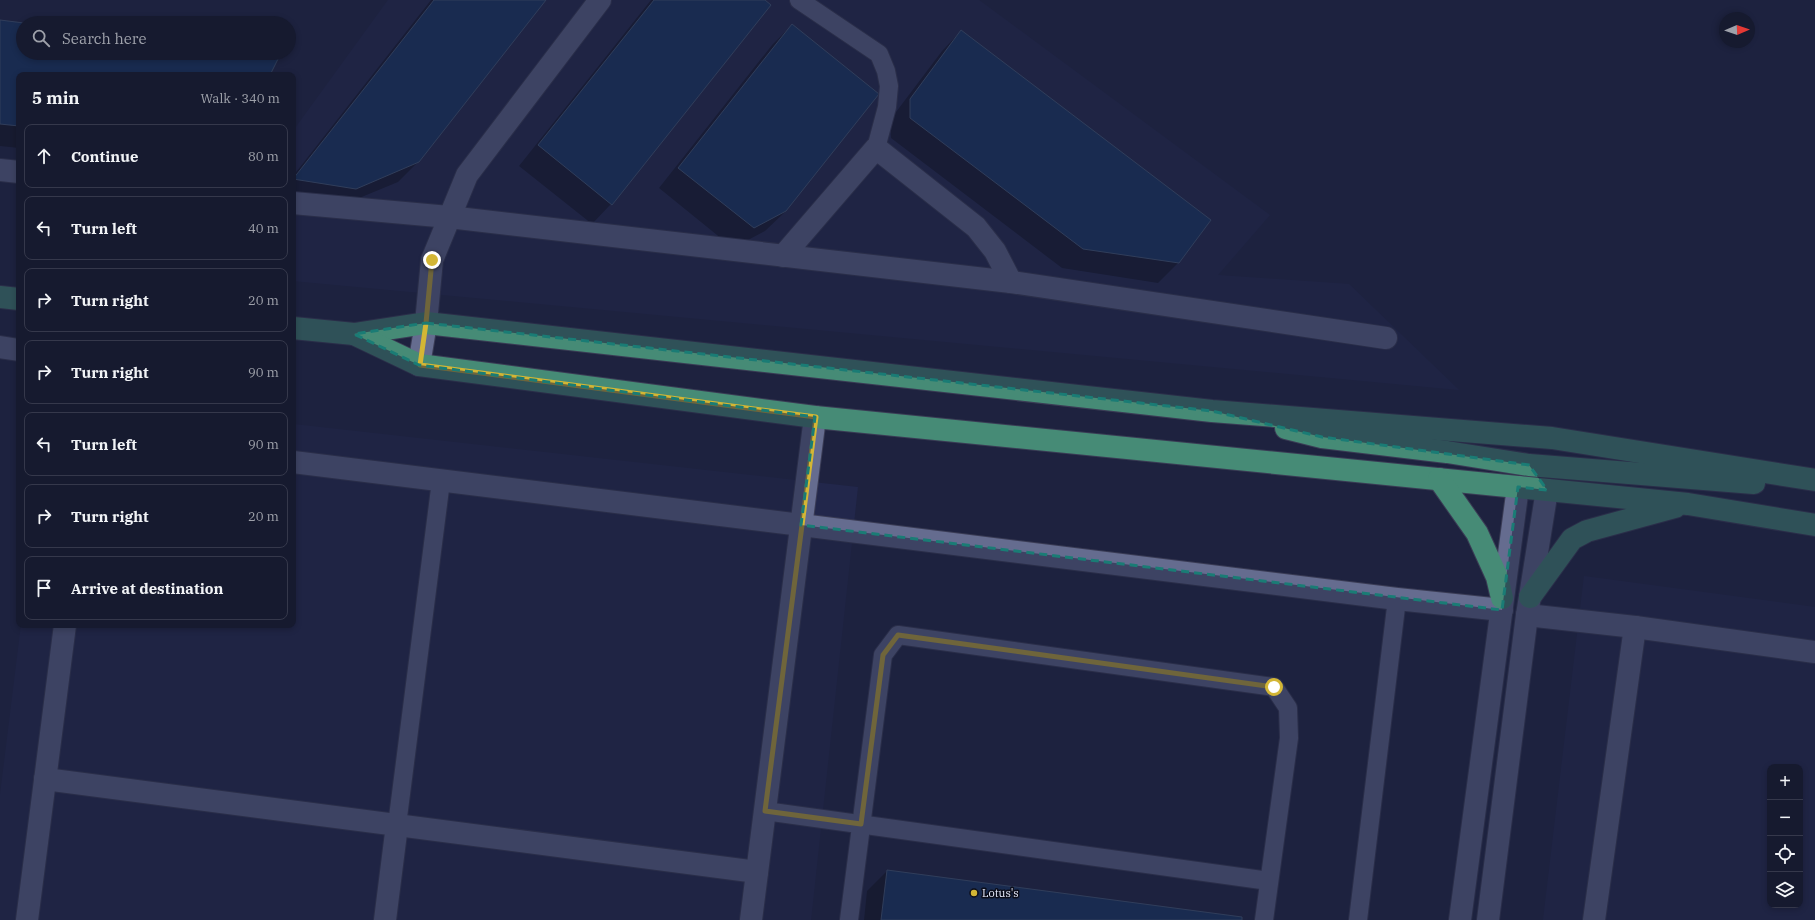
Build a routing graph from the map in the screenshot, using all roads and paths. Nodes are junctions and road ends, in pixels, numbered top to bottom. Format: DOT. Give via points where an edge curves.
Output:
graph roads {
  1 [pos="600,0"];
  2 [pos="799,0"];
  3 [pos="876,148"];
  4 [pos="0,170"];
  5 [pos="16,172"];
  6 [pos="296,203"];
  7 [pos="449,217"];
  8 [pos="783,256"];
  9 [pos="1011,282"];
  10 [pos="0,297"];
  11 [pos="16,299"];
  12 [pos="426,323"];
  13 [pos="296,328"];
  14 [pos="354,334"];
  15 [pos="1386,338"];
  16 [pos="0,347"];
  17 [pos="16,350"];
  18 [pos="420,365"];
  19 [pos="1212,412"];
  20 [pos="816,417"];
  21 [pos="296,462"];
  22 [pos="1529,465"];
  23 [pos="1438,479"];
  24 [pos="442,480"];
  25 [pos="1815,480"];
  26 [pos="1518,487"];
  27 [pos="1815,487"];
  28 [pos="1546,490"];
  29 [pos="1688,504"];
  30 [pos="801,525"];
  31 [pos="1815,525"];
  32 [pos="1397,599"];
  33 [pos="1502,604"];
  34 [pos="1529,606"];
  35 [pos="1634,627"];
  36 [pos="65,628"];
  37 [pos="1815,652"];
  38 [pos="45,779"];
  39 [pos="765,811"];
  40 [pos="861,824"];
  41 [pos="397,825"];
  42 [pos="757,872"];
  43 [pos="1269,881"];
  44 [pos="27,920"];
  45 [pos="385,920"];
  46 [pos="751,920"];
  47 [pos="849,920"];
  48 [pos="1264,920"];
  49 [pos="1358,920"];
  50 [pos="1460,920"];
  51 [pos="1488,920"];
  52 [pos="1594,920"];
  1 -- 7 [label="street" via="467,175"];
  2 -- 3 [label="lane" via="879,54 889,86 887,107"];
  3 -- 8 [label="street"];
  3 -- 9 [label="street" via="976,227 995,251"];
  4 -- 5 [label="street"];
  6 -- 7 [label="street"];
  7 -- 8 [label="street"];
  7 -- 12 [label="street" via="432,260"];
  8 -- 9 [label="street"];
  9 -- 15 [label="street"];
  10 -- 11 [label="main road"];
  12 -- 14 [label="main road"];
  12 -- 18 [label="street"];
  12 -- 19 [label="main road"];
  13 -- 14 [label="main road"];
  14 -- 18 [label="main road"];
  16 -- 17 [label="street"];
  18 -- 20 [label="main road"];
  19 -- 22 [label="main road" via="1322,437"];
  19 -- 25 [label="main road" via="1552,438"];
  20 -- 23 [label="main road"];
  20 -- 30 [label="street"];
  21 -- 24 [label="street"];
  22 -- 26 [label="main road"];
  22 -- 27 [label="main road"];
  22 -- 28 [label="main road"];
  23 -- 26 [label="main road"];
  23 -- 33 [label="main road" via="1477,533 1497,577"];
  24 -- 30 [label="street"];
  24 -- 41 [label="lane"];
  26 -- 28 [label="main road"];
  26 -- 33 [label="street"];
  28 -- 29 [label="main road"];
  28 -- 34 [label="street"];
  29 -- 31 [label="main road"];
  29 -- 34 [label="main road" via="1587,531 1572,539"];
  30 -- 32 [label="street"];
  30 -- 39 [label="street"];
  32 -- 33 [label="street"];
  32 -- 49 [label="lane"];
  33 -- 50 [label="street"];
  34 -- 35 [label="street"];
  34 -- 51 [label="street"];
  35 -- 37 [label="street"];
  35 -- 52 [label="street"];
  36 -- 38 [label="street"];
  38 -- 41 [label="street"];
  38 -- 44 [label="street"];
  39 -- 40 [label="lane"];
  39 -- 42 [label="street"];
  40 -- 43 [label="lane"];
  40 -- 43 [label="lane" via="883,655 898,635 1274,687 1288,708 1289,738"];
  40 -- 47 [label="lane"];
  41 -- 42 [label="street"];
  41 -- 45 [label="street"];
  42 -- 46 [label="street"];
  43 -- 48 [label="lane"];
}
